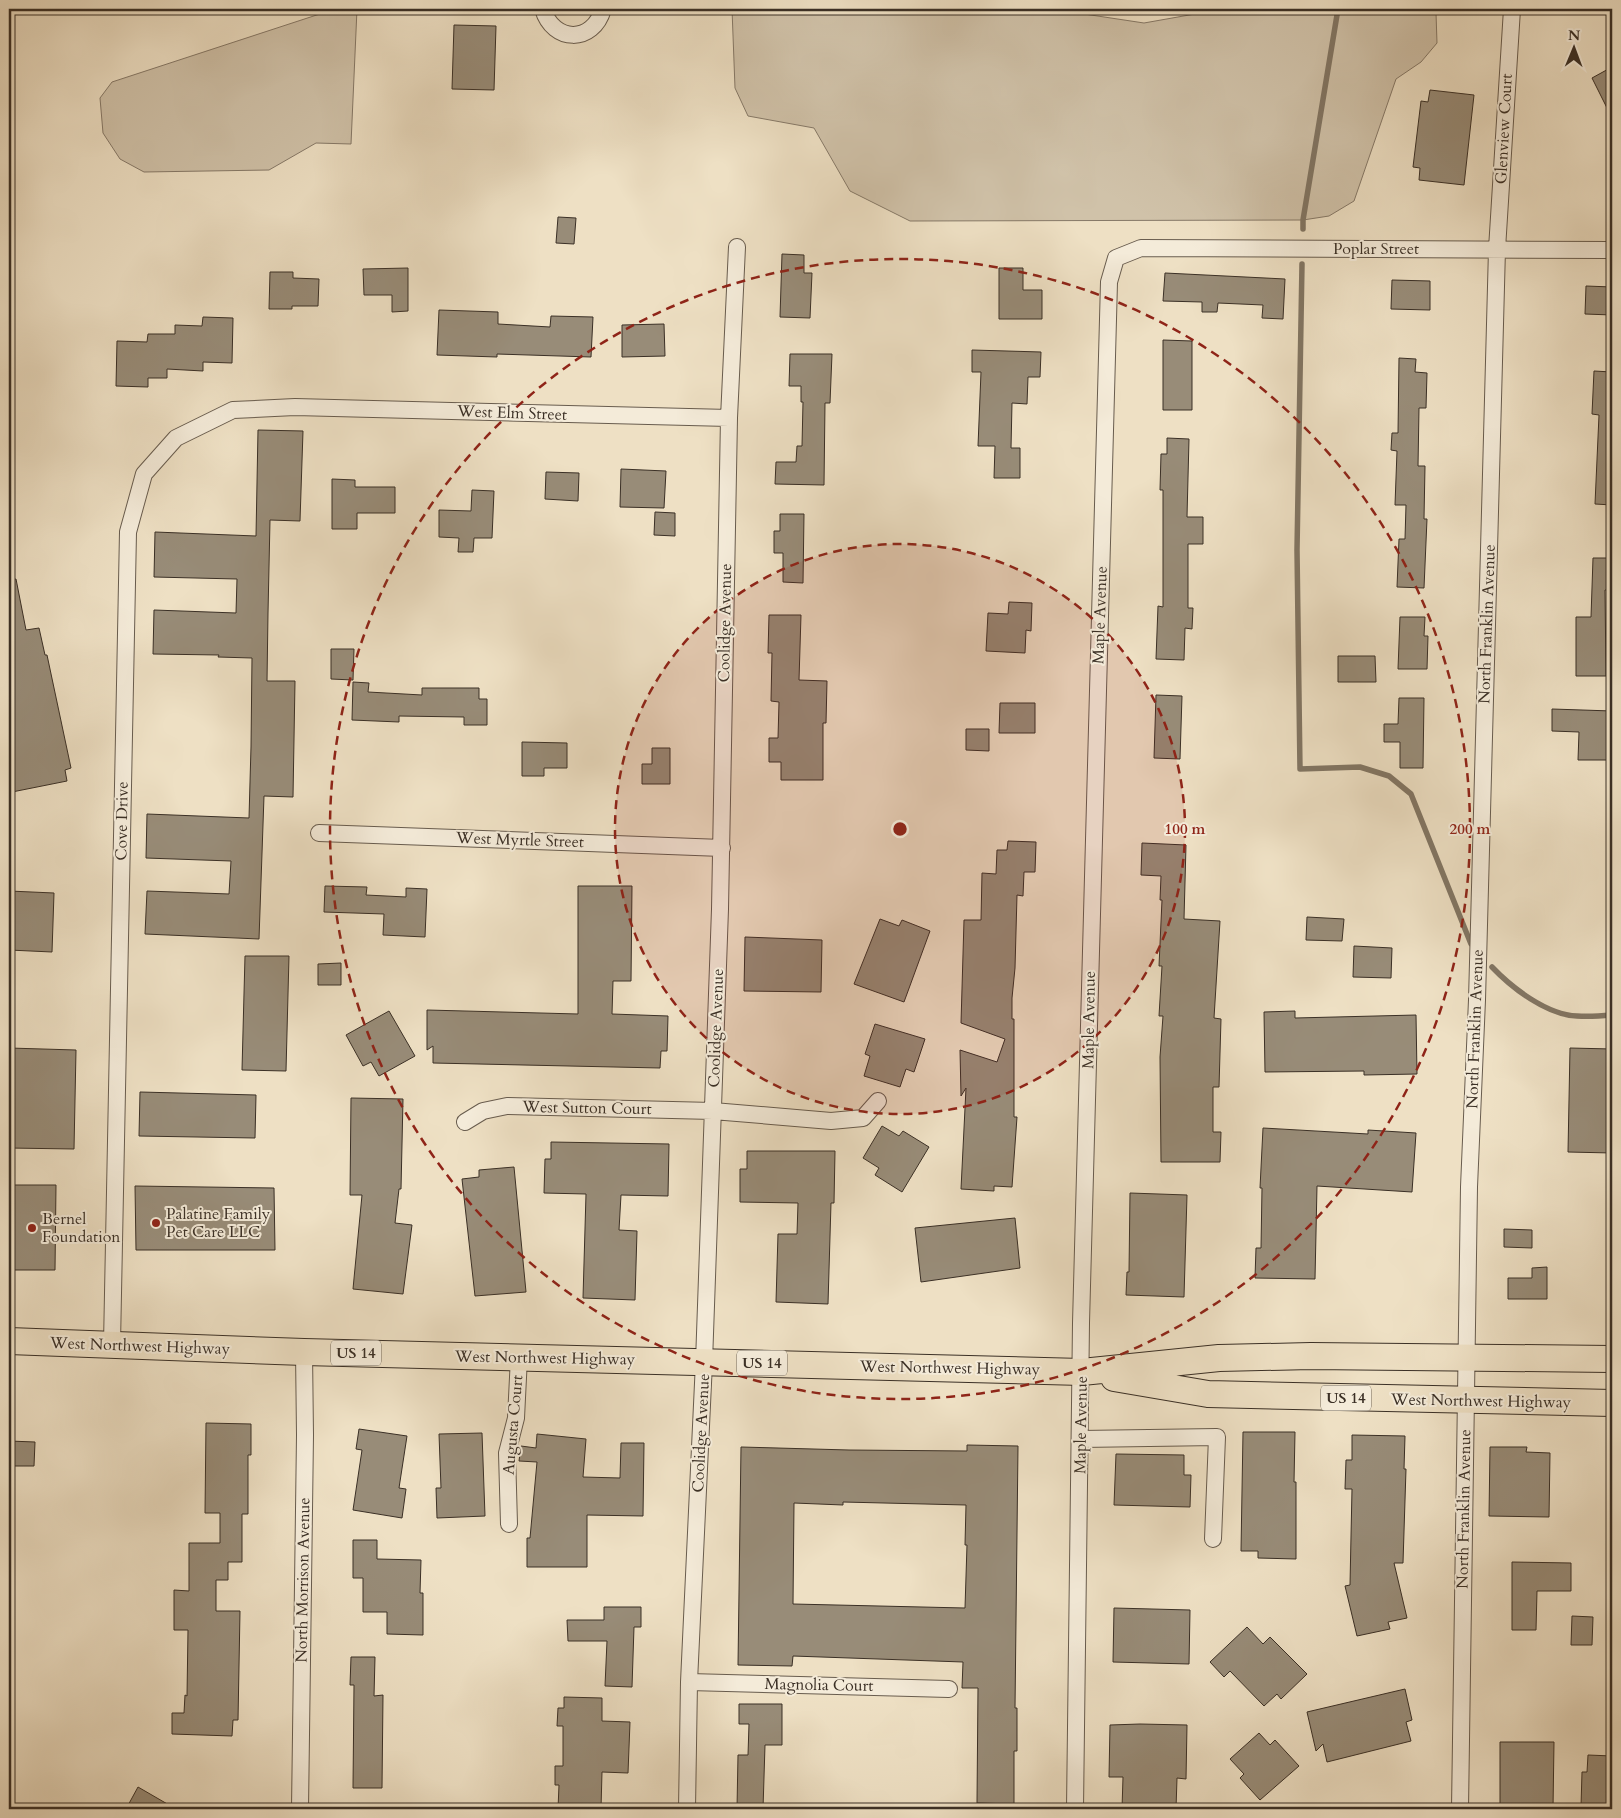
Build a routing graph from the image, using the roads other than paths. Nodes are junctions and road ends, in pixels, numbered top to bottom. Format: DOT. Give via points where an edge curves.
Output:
graph roads {
  1 [pos="543,9"];
  2 [pos="603,9"];
  3 [pos="1512,9"];
  4 [pos="737,247"];
  5 [pos="1141,248"];
  6 [pos="1497,249"];
  7 [pos="1612,250"];
  8 [pos="295,407"];
  9 [pos="729,418"];
  10 [pos="320,833"];
  11 [pos="722,848"];
  12 [pos="878,1101"];
  13 [pos="713,1111"];
  14 [pos="465,1122"];
  15 [pos="9,1341"];
  16 [pos="112,1344"];
  17 [pos="304,1352"];
  18 [pos="519,1357"];
  19 [pos="1466,1357"];
  20 [pos="1612,1358"];
  21 [pos="704,1362"];
  22 [pos="1082,1372"];
  23 [pos="1465,1401"];
  24 [pos="1612,1403"];
  25 [pos="1081,1439"];
  26 [pos="508,1524"];
  27 [pos="1213,1540"];
  28 [pos="690,1682"];
  29 [pos="949,1689"];
  30 [pos="300,1809"];
  31 [pos="687,1809"];
  32 [pos="1075,1809"];
  33 [pos="1460,1809"];
  1 -- 2 [label="street" via="552,26 569,34 588,31"];
  3 -- 6 [label="street, Glenview Court"];
  4 -- 9 [label="street, Coolidge Avenue"];
  5 -- 6 [label="street, Poplar Street"];
  5 -- 22 [label="street, Maple Avenue" via="1116,258 1109,282"];
  6 -- 7 [label="street, Poplar Street"];
  6 -- 19 [label="street, North Franklin Avenue"];
  8 -- 9 [label="street, West Elm Street"];
  8 -- 16 [label="street, Cove Drive" via="233,410 176,438 144,474 128,532"];
  9 -- 11 [label="street, Coolidge Avenue"];
  10 -- 11 [label="street, West Myrtle Street"];
  11 -- 13 [label="street, Coolidge Avenue"];
  12 -- 13 [label="street, West Sutton Court" via="863,1118 831,1121"];
  13 -- 14 [label="street, West Sutton Court" via="507,1106 483,1111"];
  13 -- 21 [label="street, Coolidge Avenue"];
  15 -- 16 [label="main road, West Northwest Highway / US 14"];
  16 -- 17 [label="main road, West Northwest Highway / US 14"];
  17 -- 18 [label="main road, West Northwest Highway / US 14"];
  17 -- 30 [label="street, North Morrison Avenue"];
  18 -- 21 [label="main road, West Northwest Highway / US 14"];
  18 -- 26 [label="street, Augusta Court" via="516,1418 507,1453"];
  19 -- 20 [label="main road, West Northwest Highway / US 14"];
  19 -- 22 [label="main road, West Northwest Highway / US 14" via="1219,1358"];
  19 -- 23 [label="street, North Franklin Avenue"];
  21 -- 22 [label="main road, West Northwest Highway / US 14"];
  21 -- 28 [label="street, Coolidge Avenue"];
  22 -- 23 [label="main road, West Northwest Highway / US 14" via="1208,1394"];
  22 -- 25 [label="street, Maple Avenue"];
  23 -- 24 [label="main road, West Northwest Highway / US 14"];
  23 -- 33 [label="street, North Franklin Avenue"];
  25 -- 27 [label="street" via="1217,1437"];
  25 -- 32 [label="street, Maple Avenue"];
  28 -- 29 [label="street, Magnolia Court"];
  28 -- 31 [label="street, Coolidge Avenue"];
}
